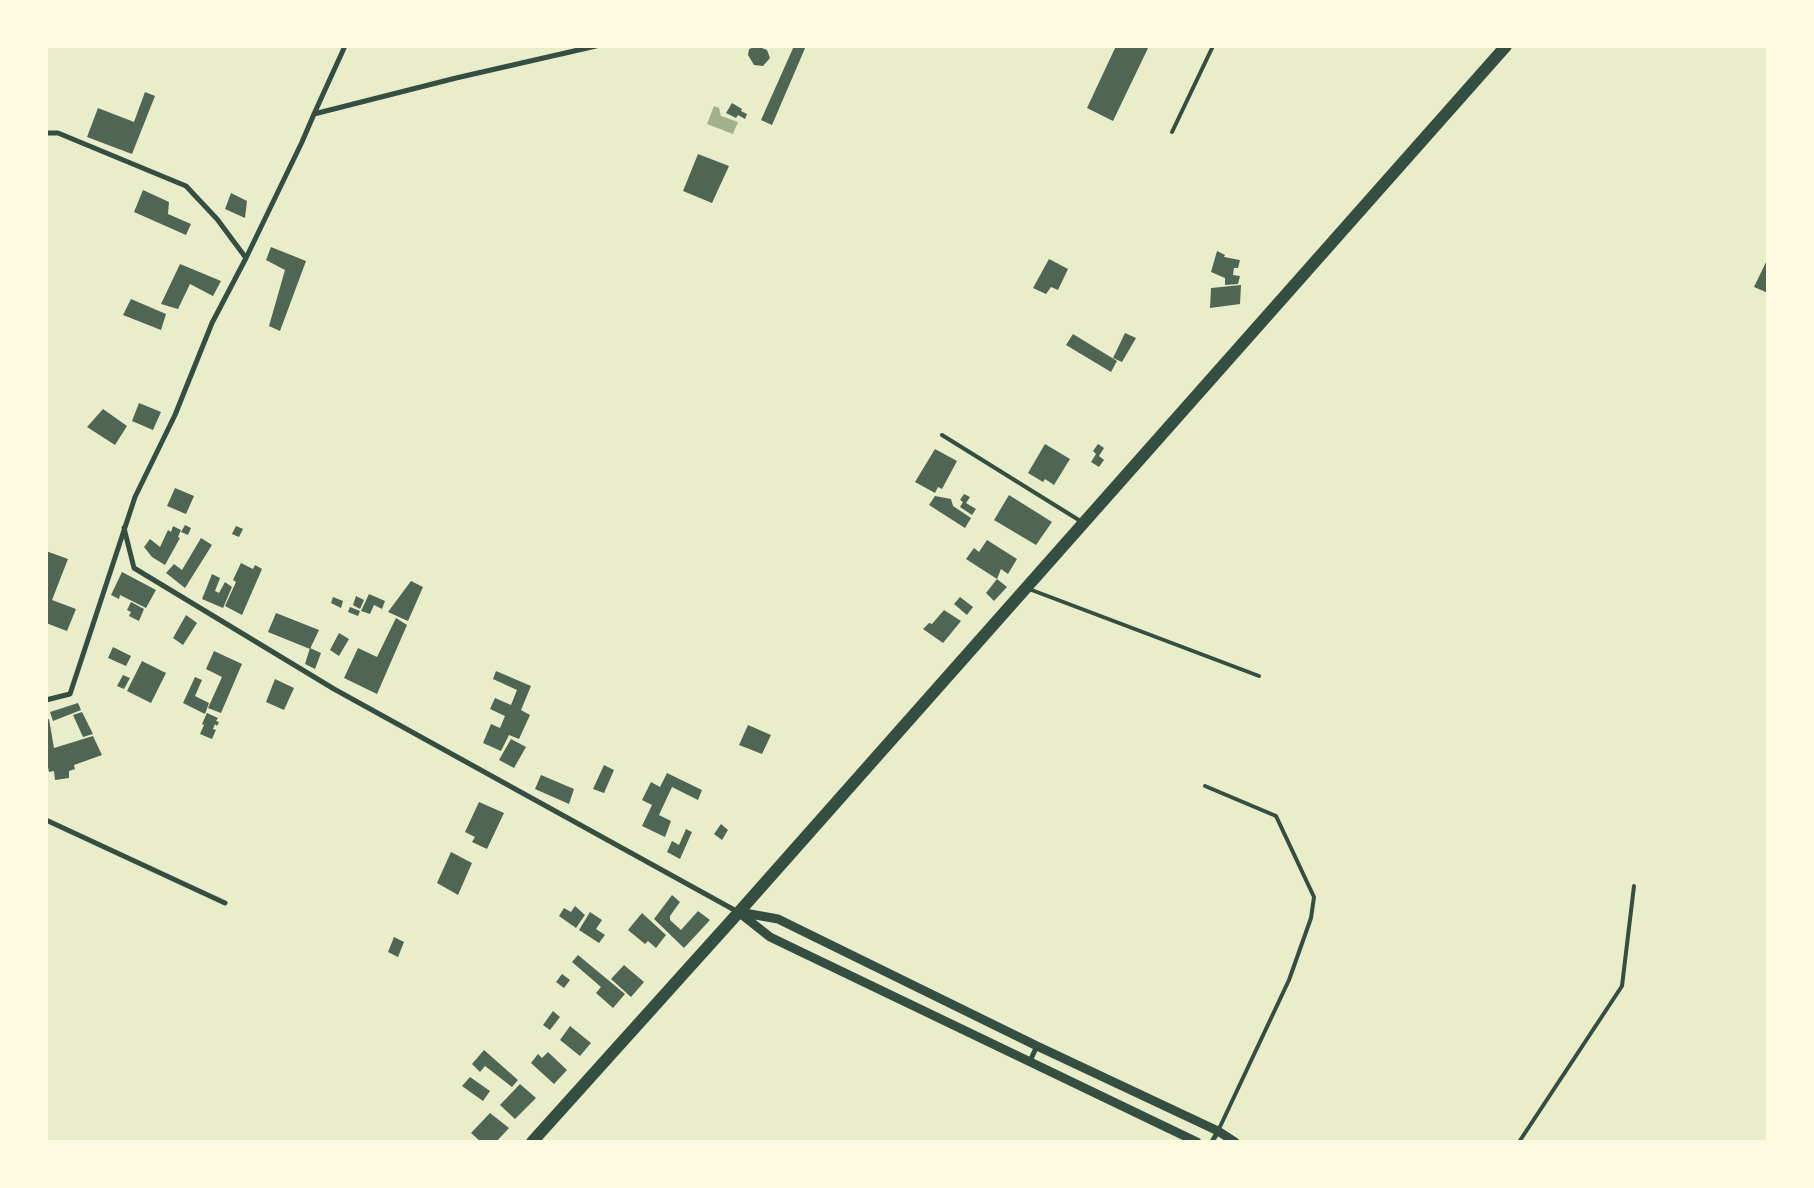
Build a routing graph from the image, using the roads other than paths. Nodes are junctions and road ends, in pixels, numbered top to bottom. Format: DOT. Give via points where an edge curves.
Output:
graph roads {
  1 [pos="345,46"];
  2 [pos="596,46"];
  3 [pos="1213,46"];
  4 [pos="1506,46"];
  5 [pos="314,114"];
  6 [pos="1172,132"];
  7 [pos="46,133"];
  8 [pos="246,258"];
  9 [pos="942,435"];
  10 [pos="1084,523"];
  11 [pos="124,527"];
  12 [pos="1026,588"];
  13 [pos="1258,676"];
  14 [pos="46,700"];
  15 [pos="1206,786"];
  16 [pos="46,820"];
  17 [pos="1634,886"];
  18 [pos="225,903"];
  19 [pos="739,912"];
  20 [pos="1037,1046"];
  21 [pos="1030,1061"];
  22 [pos="1218,1131"];
  23 [pos="532,1142"];
  24 [pos="1197,1142"];
  25 [pos="1212,1142"];
  26 [pos="1235,1142"];
  27 [pos="1519,1142"];
  1 -- 5 [label="street"];
  2 -- 5 [label="street"];
  3 -- 6 [label="lane"];
  4 -- 10 [label="main road"];
  5 -- 8 [label="street"];
  7 -- 8 [label="street" via="58,134 186,186 218,219"];
  8 -- 11 [label="street" via="212,323 175,415 134,497"];
  9 -- 10 [label="lane"];
  10 -- 12 [label="main road"];
  11 -- 14 [label="street" via="70,694"];
  11 -- 19 [label="street" via="134,568 334,689"];
  12 -- 13 [label="lane"];
  12 -- 19 [label="main road"];
  15 -- 22 [label="lane" via="1276,816 1314,897 1312,918 1289,980"];
  16 -- 18 [label="street"];
  17 -- 27 [label="lane" via="1622,986"];
  19 -- 20 [label="street" via="778,918"];
  19 -- 21 [label="street" via="770,937"];
  19 -- 23 [label="main road"];
  20 -- 21 [label="street"];
  20 -- 22 [label="street"];
  21 -- 24 [label="street"];
  22 -- 25 [label="street"];
  22 -- 26 [label="street"];
}
